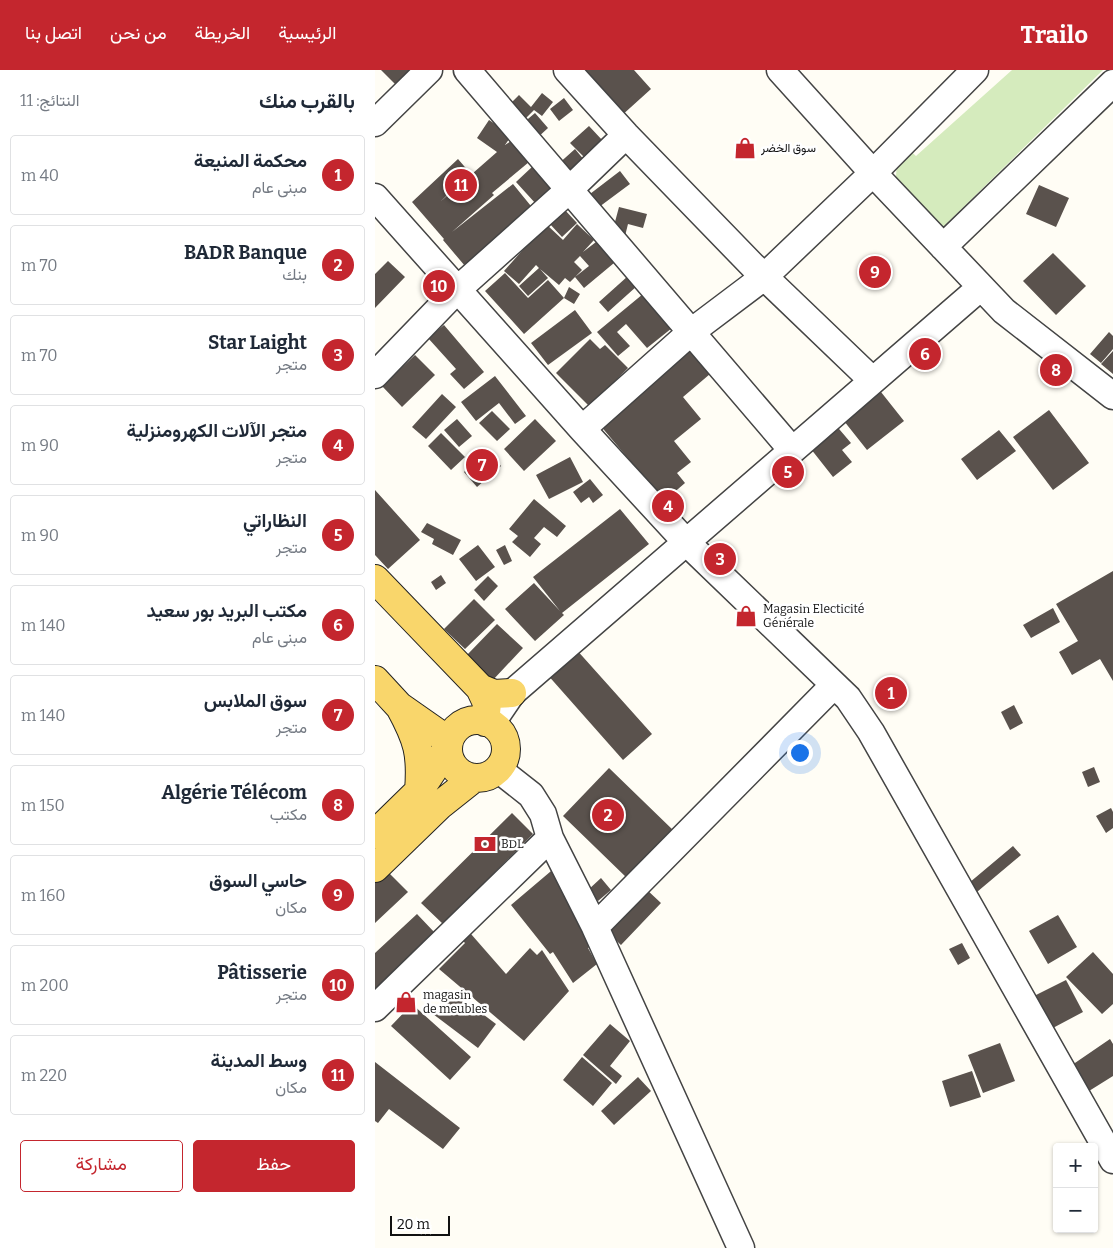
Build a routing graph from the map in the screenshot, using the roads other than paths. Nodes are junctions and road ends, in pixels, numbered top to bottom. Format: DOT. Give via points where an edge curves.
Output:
graph roads {
  1 [pos="429,70"];
  2 [pos="467,70"];
  3 [pos="567,70"];
  4 [pos="780,70"];
  5 [pos="975,70"];
  6 [pos="1113,83"];
  7 [pos="375,123"];
  8 [pos="626,135"];
  9 [pos="873,173"];
  10 [pos="570,189"];
  11 [pos="375,197"];
  12 [pos="943,247"];
  13 [pos="764,277"];
  14 [pos="981,287"];
  15 [pos="457,290"];
  16 [pos="691,332"];
  17 [pos="375,375"];
  18 [pos="872,380"];
  19 [pos="1113,396"];
  20 [pos="582,429"];
  21 [pos="792,450"];
  22 [pos="686,542"];
  23 [pos="375,579"];
  24 [pos="375,680"];
  25 [pos="835,685"];
  26 [pos="481,688"];
  27 [pos="512,692"];
  28 [pos="399,706"];
  29 [pos="488,723"];
  30 [pos="448,745"];
  31 [pos="486,773"];
  32 [pos="419,791"];
  33 [pos="375,834"];
  34 [pos="550,838"];
  35 [pos="375,868"];
  36 [pos="595,927"];
  37 [pos="375,1008"];
  38 [pos="1104,1128"];
  39 [pos="1113,1160"];
  40 [pos="741,1248"];
  1 -- 7 [label="street"];
  2 -- 10 [label="street"];
  3 -- 8 [label="street"];
  4 -- 9 [label="street"];
  5 -- 9 [label="street"];
  6 -- 12 [label="street"];
  8 -- 10 [label="street"];
  8 -- 13 [label="street"];
  9 -- 12 [label="street"];
  9 -- 13 [label="street"];
  10 -- 15 [label="street"];
  10 -- 16 [label="street"];
  11 -- 15 [label="street"];
  12 -- 14 [label="street"];
  13 -- 16 [label="street"];
  13 -- 18 [label="street"];
  14 -- 18 [label="street"];
  14 -- 19 [label="street" via="1004,311"];
  15 -- 17 [label="street"];
  15 -- 20 [label="street"];
  16 -- 20 [label="street"];
  16 -- 21 [label="street"];
  18 -- 21 [label="street"];
  20 -- 22 [label="street"];
  21 -- 22 [label="street"];
  22 -- 25 [label="street"];
  22 -- 27 [label="street"];
  23 -- 26 [label="main road"];
  24 -- 28 [label="main road"];
  25 -- 36 [label="street"];
  25 -- 38 [label="street" via="871,732"];
  26 -- 27 [label="main road" via="494,694"];
  26 -- 29 [label="main road" via="487,703"];
  27 -- 29 [label="street"];
  28 -- 30 [label="main road"];
  28 -- 32 [label="main road" via="418,746 421,765"];
  29 -- 30 [label="main road" via="476,720 459,726"];
  29 -- 31 [label="main road" via="498,729 505,745 503,762"];
  30 -- 31 [label="main road" via="452,766 466,776"];
  30 -- 32 [label="main road"];
  31 -- 34 [label="street" via="531,795 543,814"];
  31 -- 35 [label="main road" via="440,805"];
  32 -- 33 [label="main road"];
  34 -- 36 [label="street"];
  34 -- 37 [label="street"];
  36 -- 40 [label="street"];
  38 -- 39 [label="street"];
}
